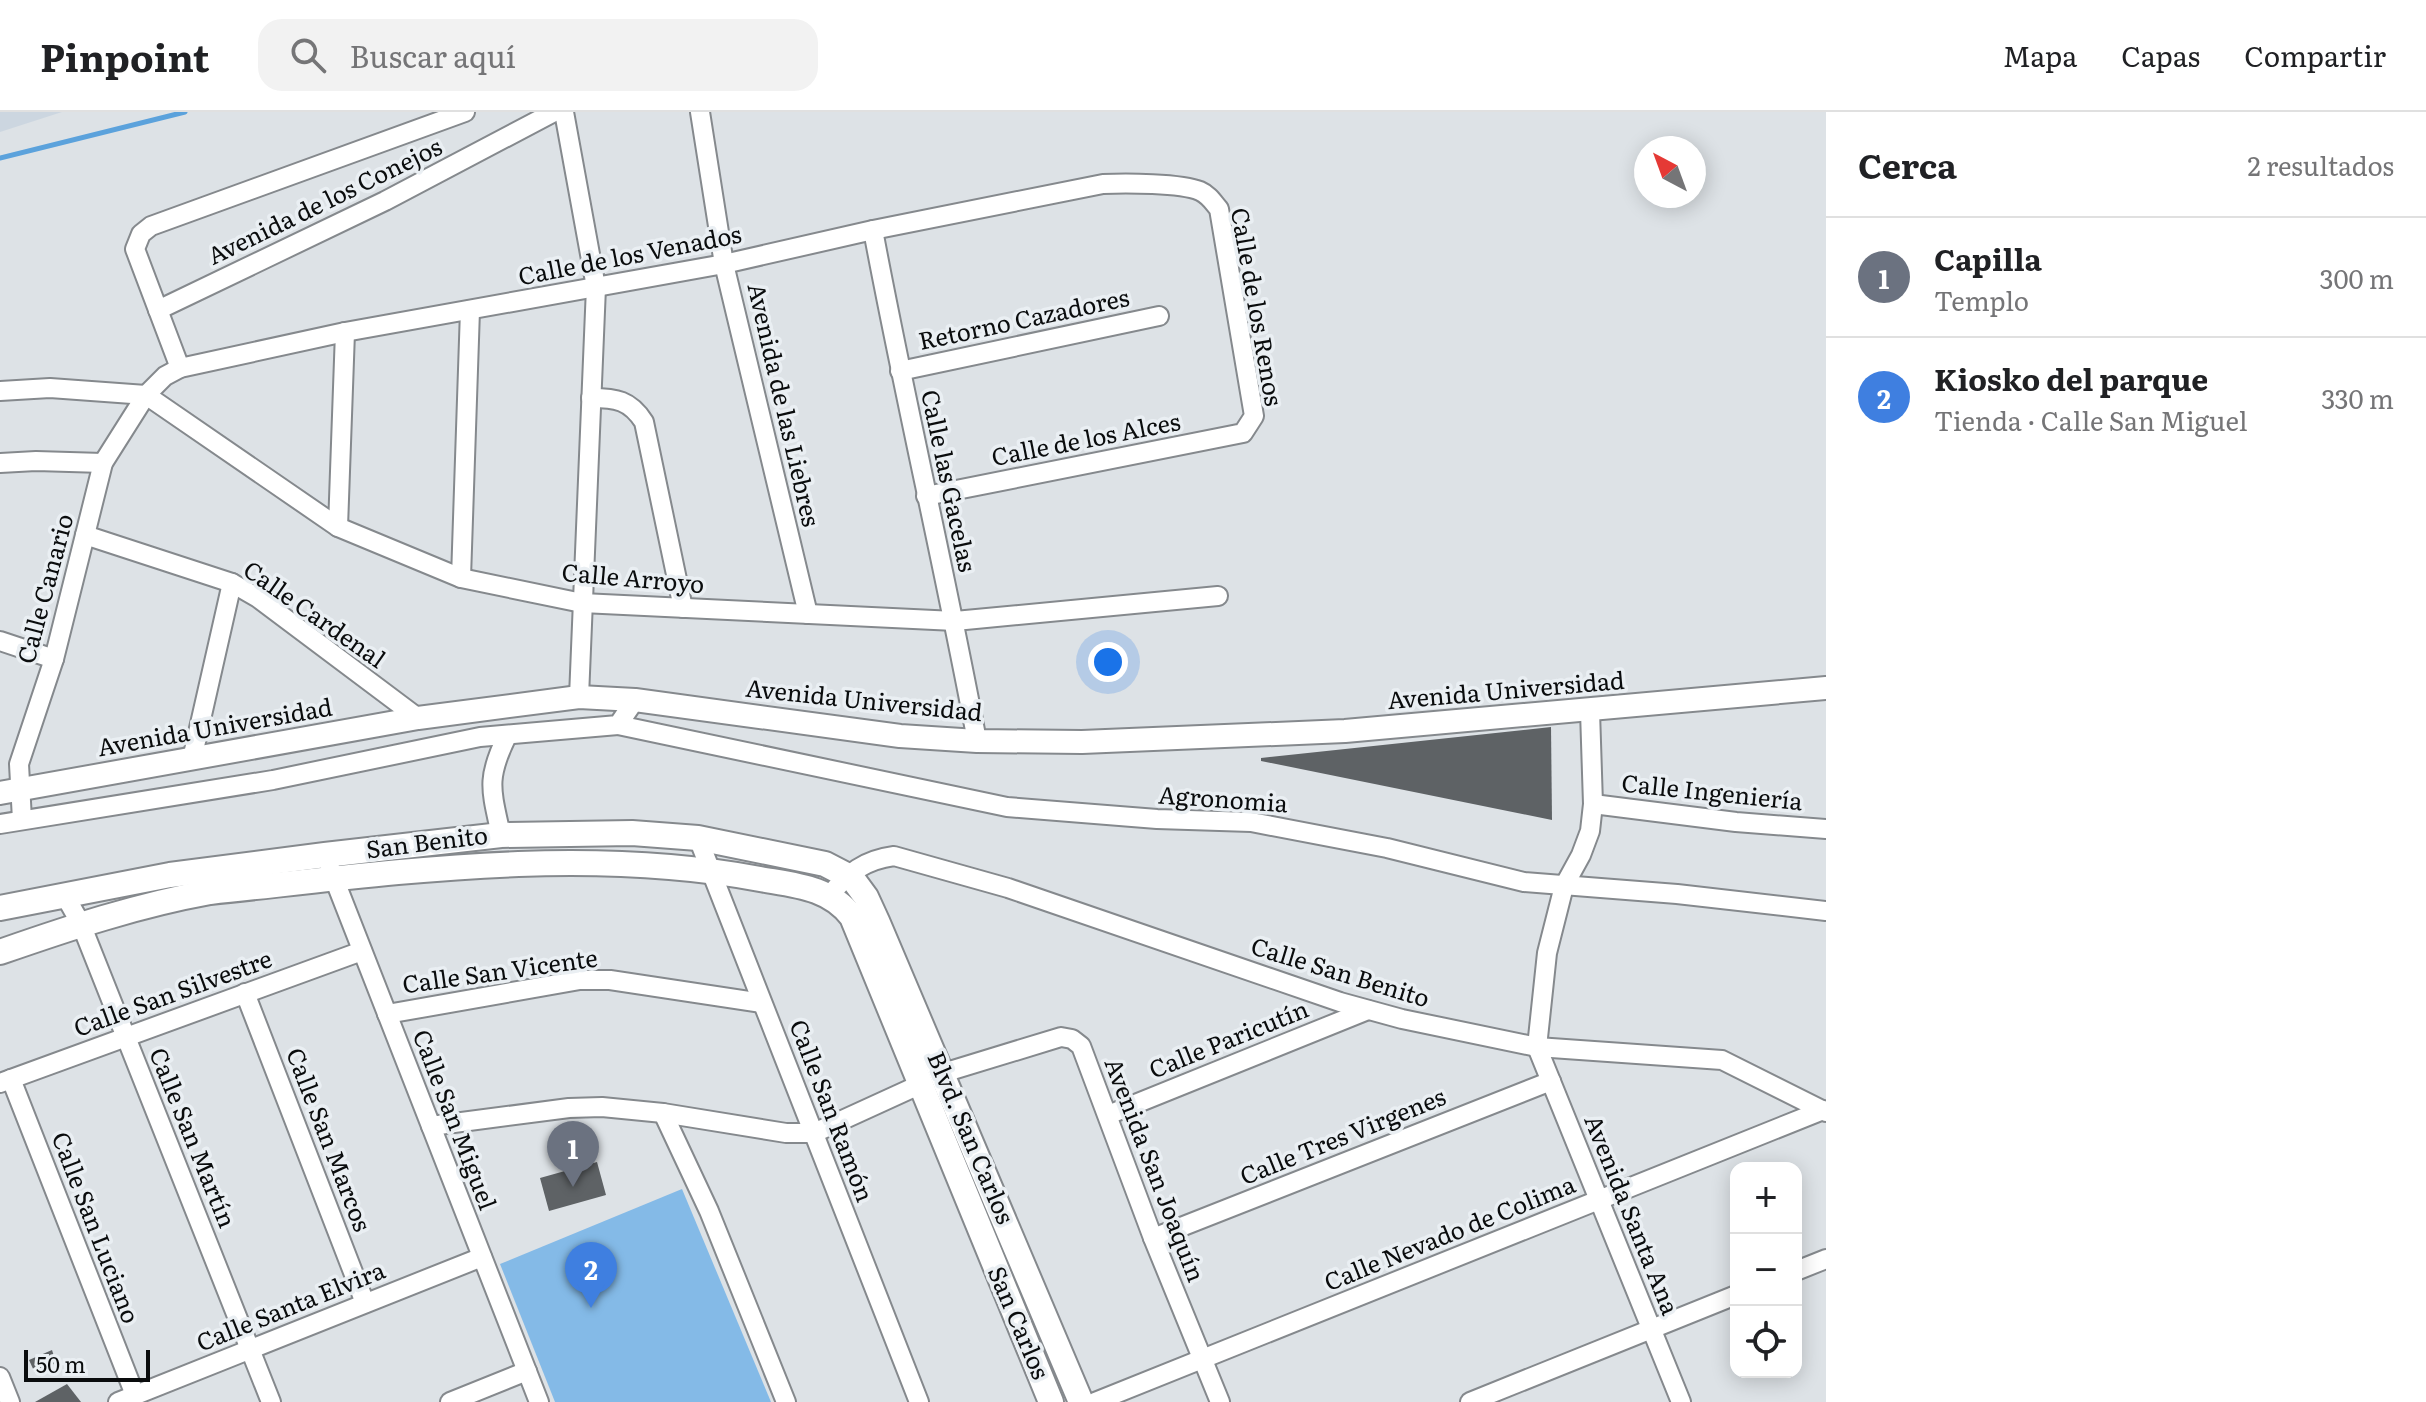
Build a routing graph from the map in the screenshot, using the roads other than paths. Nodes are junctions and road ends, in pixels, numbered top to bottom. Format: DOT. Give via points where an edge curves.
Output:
graph roads {
  1 [pos="465,112"];
  2 [pos="554,112"];
  3 [pos="564,112"];
  4 [pos="700,112"];
  5 [pos="1210,197"];
  6 [pos="873,230"];
  7 [pos="724,264"];
  8 [pos="596,287"];
  9 [pos="158,310"];
  10 [pos="470,310"];
  11 [pos="1159,316"];
  12 [pos="345,332"];
  13 [pos="180,368"];
  14 [pos="900,371"];
  15 [pos="0,391"];
  16 [pos="146,395"];
  17 [pos="591,398"];
  18 [pos="1250,425"];
  19 [pos="0,463"];
  20 [pos="103,463"];
  21 [pos="926,496"];
  22 [pos="338,527"];
  23 [pos="85,535"];
  24 [pos="461,578"];
  25 [pos="232,583"];
  26 [pos="1218,596"];
  27 [pos="582,603"];
  28 [pos="683,608"];
  29 [pos="808,614"];
  30 [pos="955,621"];
  31 [pos="0,641"];
  32 [pos="54,659"];
  33 [pos="1826,688"];
  34 [pos="579,697"];
  35 [pos="635,700"];
  36 [pos="1590,711"];
  37 [pos="418,718"];
  38 [pos="618,725"];
  39 [pos="507,736"];
  40 [pos="977,741"];
  41 [pos="192,759"];
  42 [pos="9,791"];
  43 [pos="1593,804"];
  44 [pos="22,820"];
  45 [pos="0,824"];
  46 [pos="1826,829"];
  47 [pos="501,835"];
  48 [pos="698,838"];
  49 [pos="325,855"];
  50 [pos="710,869"];
  51 [pos="850,876"];
  52 [pos="334,879"];
  53 [pos="1564,886"];
  54 [pos="64,894"];
  55 [pos="829,896"];
  56 [pos="0,908"];
  57 [pos="1826,911"];
  58 [pos="81,924"];
  59 [pos="362,951"];
  60 [pos="0,952"];
  61 [pos="245,993"];
  62 [pos="762,1003"];
  63 [pos="1368,1010"];
  64 [pos="387,1014"];
  65 [pos="126,1037"];
  66 [pos="1537,1047"];
  67 [pos="943,1073"];
  68 [pos="6,1081"];
  69 [pos="1551,1081"];
  70 [pos="919,1085"];
  71 [pos="1825,1111"];
  72 [pos="663,1113"];
  73 [pos="1108,1115"];
  74 [pos="431,1126"];
  75 [pos="814,1133"];
  76 [pos="1599,1200"];
  77 [pos="1153,1238"];
  78 [pos="482,1257"];
  79 [pos="1826,1259"];
  80 [pos="1802,1269"];
  81 [pos="1730,1298"];
  82 [pos="365,1303"];
  83 [pos="1652,1330"];
  84 [pos="250,1349"];
  85 [pos="1203,1359"];
  86 [pos="527,1371"];
  87 [pos="0,1377"];
  88 [pos="126,1398"];
  89 [pos="10,1402"];
  90 [pos="271,1402"];
  91 [pos="450,1402"];
  92 [pos="539,1402"];
  93 [pos="786,1402"];
  94 [pos="919,1402"];
  95 [pos="1051,1402"];
  96 [pos="1081,1402"];
  97 [pos="1095,1402"];
  98 [pos="1220,1402"];
  99 [pos="1470,1402"];
  100 [pos="1681,1402"];
  1 -- 9 [label="street" via="151,226 135,249"];
  2 -- 9 [label="street, Avenida de los Conejos" via="385,201"];
  3 -- 8 [label="street"];
  4 -- 7 [label="street, Avenida de las Liebres"];
  5 -- 6 [label="street, Calle de los Venados" via="1199,190 1103,184"];
  5 -- 18 [label="street, Calle de los Renos" via="1219,209 1254,416"];
  6 -- 7 [label="street, Calle de los Venados"];
  6 -- 14 [label="street, Calle las Gacelas"];
  7 -- 8 [label="street, Calle de los Venados"];
  7 -- 29 [label="street, Avenida de las Liebres"];
  8 -- 10 [label="street, Calle de los Venados"];
  8 -- 17 [label="street"];
  9 -- 13 [label="street"];
  10 -- 12 [label="street, Calle de los Venados"];
  10 -- 24 [label="street"];
  11 -- 14 [label="street, Retorno Cazadores"];
  12 -- 13 [label="street, Calle de los Venados"];
  12 -- 22 [label="street"];
  13 -- 16 [label="street, Calle de los Venados"];
  14 -- 21 [label="street, Calle las Gacelas"];
  15 -- 16 [label="street" via="50,388"];
  16 -- 20 [label="street, Calle de los Venados"];
  16 -- 22 [label="street, Calle Arroyo"];
  17 -- 27 [label="street"];
  17 -- 28 [label="street" via="629,403 644,422"];
  18 -- 21 [label="street, Calle de los Alces" via="1233,436"];
  19 -- 20 [label="street"];
  20 -- 23 [label="street, Calle Canario"];
  21 -- 30 [label="street, Calle las Gacelas"];
  22 -- 24 [label="street, Calle Arroyo"];
  23 -- 25 [label="street, Calle Cardenal"];
  23 -- 32 [label="street, Calle Canario"];
  24 -- 27 [label="street, Calle Arroyo"];
  25 -- 37 [label="street, Calle Cardenal"];
  25 -- 41 [label="street"];
  26 -- 30 [label="street, Calle Arroyo"];
  27 -- 28 [label="street, Calle Arroyo"];
  27 -- 34 [label="street"];
  28 -- 29 [label="street, Calle Arroyo"];
  29 -- 30 [label="street, Calle Arroyo"];
  30 -- 40 [label="street, Calle las Gacelas"];
  31 -- 32 [label="street"];
  32 -- 42 [label="street, Calle Canario"];
  33 -- 36 [label="street, Avenida Universidad"];
  34 -- 35 [label="street, Avenida Universidad"];
  34 -- 37 [label="street, Avenida Universidad"];
  35 -- 38 [label="street"];
  35 -- 40 [label="street, Avenida Universidad" via="900,736"];
  36 -- 40 [label="street, Avenida Universidad" via="1345,731"];
  36 -- 43 [label="street"];
  37 -- 41 [label="street, Avenida Universidad"];
  38 -- 39 [label="street"];
  38 -- 53 [label="street, Agronomia" via="1007,807 1251,822 1524,882"];
  39 -- 44 [label="street"];
  39 -- 47 [label="street" via="491,777"];
  41 -- 42 [label="street, Avenida Universidad"];
  42 -- 44 [label="street, Calle Canario"];
  43 -- 46 [label="street, Calle Ingeniería"];
  43 -- 53 [label="street" via="1586,843"];
  44 -- 45 [label="street"];
  47 -- 48 [label="main road, San Benito"];
  47 -- 49 [label="main road, San Benito"];
  48 -- 50 [label="street, Calle San Ramón"];
  48 -- 51 [label="main road, San Benito" via="804,858"];
  49 -- 52 [label="street, Calle San Miguel"];
  49 -- 54 [label="main road, San Benito"];
  50 -- 52 [label="main road, San Benito" via="562,862"];
  50 -- 55 [label="main road, San Benito"];
  50 -- 62 [label="street, Calle San Ramón"];
  51 -- 55 [label="street"];
  51 -- 63 [label="street, Calle San Benito" via="870,861 894,856 1008,888"];
  51 -- 67 [label="main road, Blvd. San Carlos" via="866,897"];
  52 -- 58 [label="main road, San Benito" via="197,894"];
  52 -- 59 [label="street, Calle San Miguel"];
  53 -- 57 [label="street, Agronomia"];
  53 -- 66 [label="street" via="1543,974"];
  54 -- 56 [label="main road, San Benito"];
  54 -- 58 [label="street, Calle San Martín"];
  55 -- 70 [label="main road, San Carlos" via="852,917"];
  58 -- 60 [label="main road, San Benito"];
  58 -- 65 [label="street, Calle San Martín"];
  59 -- 61 [label="street, Calle San Silvestre"];
  59 -- 64 [label="street, Calle San Miguel"];
  61 -- 65 [label="street, Calle San Silvestre"];
  61 -- 82 [label="street, Calle San Marcos"];
  62 -- 64 [label="street, Calle San Vicente" via="580,980"];
  62 -- 75 [label="street, Calle San Ramón"];
  63 -- 66 [label="street, Calle San Benito"];
  63 -- 73 [label="street, Calle Paricutín"];
  64 -- 74 [label="street, Calle San Miguel"];
  65 -- 68 [label="street, Calle San Silvestre"];
  65 -- 84 [label="street, Calle San Martín"];
  66 -- 69 [label="street, Avenida Santa Ana"];
  66 -- 71 [label="street, Calle San Benito" via="1722,1060"];
  67 -- 73 [label="street, Avenida San Joaquín" via="1061,1037 1072,1039 1081,1046"];
  67 -- 96 [label="main road, Blvd. San Carlos"];
  68 -- 88 [label="street, Calle San Luciano"];
  69 -- 76 [label="street, Avenida Santa Ana"];
  69 -- 77 [label="street, Calle Tres Virgenes"];
  70 -- 75 [label="street"];
  70 -- 95 [label="main road, San Carlos"];
  71 -- 76 [label="street, Calle Nevado de Colima"];
  72 -- 74 [label="street" via="569,1108"];
  72 -- 75 [label="street"];
  72 -- 93 [label="street"];
  73 -- 77 [label="street, Avenida San Joaquín"];
  74 -- 78 [label="street, Calle San Miguel"];
  75 -- 94 [label="street, Calle San Ramón"];
  76 -- 83 [label="street, Avenida Santa Ana"];
  76 -- 85 [label="street, Calle Nevado de Colima"];
  77 -- 85 [label="street, Avenida San Joaquín"];
  78 -- 82 [label="street, Calle Santa Elvira"];
  78 -- 86 [label="street, Calle San Miguel"];
  79 -- 80 [label="street"];
  81 -- 83 [label="street"];
  82 -- 84 [label="street, Calle Santa Elvira"];
  83 -- 99 [label="street"];
  83 -- 100 [label="street, Avenida Santa Ana"];
  84 -- 88 [label="street, Calle Santa Elvira"];
  84 -- 90 [label="street, Calle San Martín"];
  85 -- 97 [label="street, Calle Nevado de Colima"];
  85 -- 98 [label="street, Avenida San Joaquín"];
  86 -- 91 [label="street"];
  86 -- 92 [label="street, Calle San Miguel"];
  87 -- 89 [label="street"];
}
